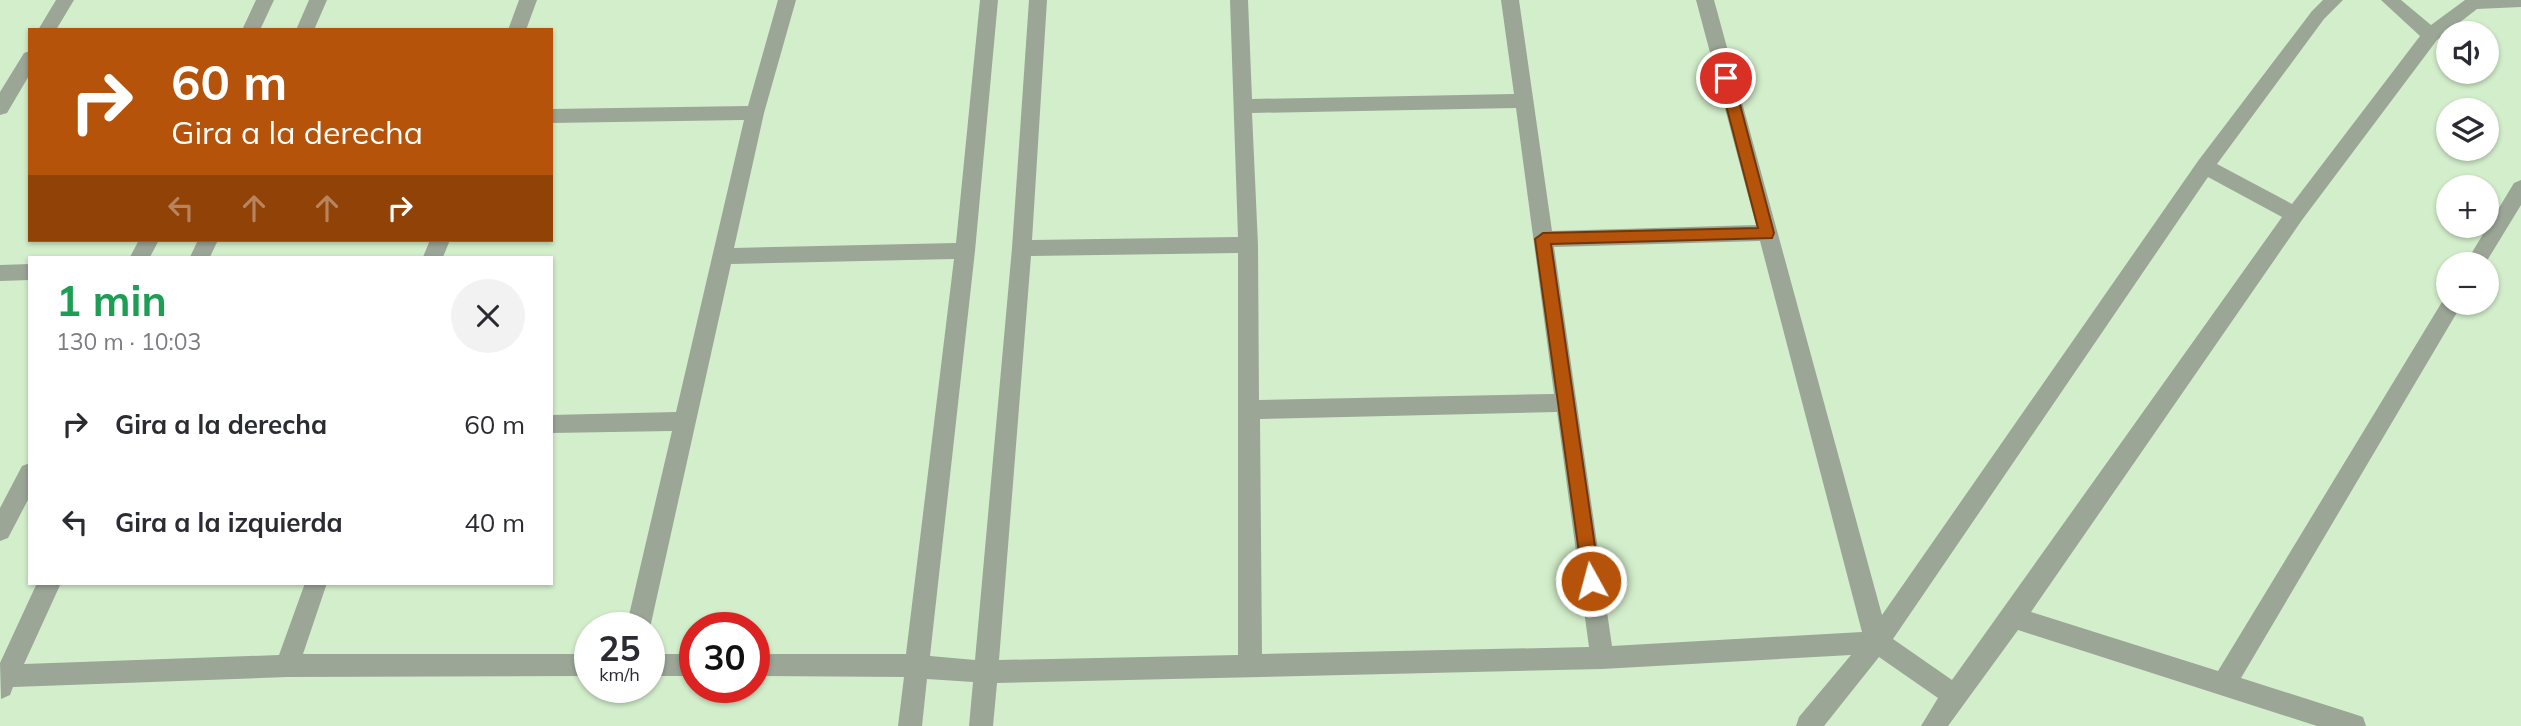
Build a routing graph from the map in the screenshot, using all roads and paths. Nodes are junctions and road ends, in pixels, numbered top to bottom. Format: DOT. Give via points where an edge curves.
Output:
graph roads {
  1 [pos="65,0"];
  2 [pos="265,0"];
  3 [pos="318,0"];
  4 [pos="528,0"];
  5 [pos="787,0"];
  6 [pos="989,0"];
  7 [pos="1038,0"];
  8 [pos="1239,0"];
  9 [pos="1510,0"];
  10 [pos="1706,0"];
  11 [pos="2334,0"];
  12 [pos="2390,0"];
  13 [pos="2521,1"];
  14 [pos="2472,2"];
  15 [pos="48,28"];
  16 [pos="252,28"];
  17 [pos="305,28"];
  18 [pos="518,28"];
  19 [pos="2431,35"];
  20 [pos="28,61"];
  21 [pos="1523,102"];
  22 [pos="1242,106"];
  23 [pos="0,108"];
  24 [pos="755,113"];
  25 [pos="553,116"];
  26 [pos="2205,166"];
  27 [pos="2521,188"];
  28 [pos="2295,215"];
  29 [pos="1767,233"];
  30 [pos="1543,239"];
  31 [pos="1248,245"];
  32 [pos="1022,248"];
  33 [pos="965,251"];
  34 [pos="2482,252"];
  35 [pos="722,257"];
  36 [pos="28,272"];
  37 [pos="0,273"];
  38 [pos="2445,315"];
  39 [pos="1568,403"];
  40 [pos="1249,410"];
  41 [pos="685,421"];
  42 [pos="553,424"];
  43 [pos="28,477"];
  44 [pos="0,531"];
  45 [pos="48,585"];
  46 [pos="315,585"];
  47 [pos="642,612"];
  48 [pos="2013,617"];
  49 [pos="1877,642"];
  50 [pos="1602,657"];
  51 [pos="574,665"];
  52 [pos="770,665"];
  53 [pos="287,666"];
  54 [pos="915,666"];
  55 [pos="1251,666"];
  56 [pos="985,672"];
  57 [pos="2,680"];
  58 [pos="2224,684"];
  59 [pos="1954,695"];
  60 [pos="910,726"];
  61 [pos="981,726"];
  62 [pos="1808,726"];
  63 [pos="1933,726"];
  64 [pos="2354,726"];
  1 -- 15 [label="street"];
  2 -- 16 [label="street"];
  3 -- 17 [label="street"];
  4 -- 18 [label="street"];
  5 -- 24 [label="street"];
  6 -- 33 [label="street"];
  7 -- 32 [label="street"];
  8 -- 22 [label="street"];
  9 -- 21 [label="street"];
  10 -- 29 [label="street"];
  11 -- 26 [label="street"];
  12 -- 19 [label="street"];
  13 -- 14 [label="street"];
  14 -- 19 [label="street"];
  19 -- 28 [label="street"];
  20 -- 23 [label="street"];
  21 -- 22 [label="street"];
  21 -- 30 [label="street"];
  22 -- 31 [label="street"];
  24 -- 25 [label="street"];
  24 -- 35 [label="street"];
  26 -- 28 [label="street"];
  26 -- 49 [label="street"];
  27 -- 34 [label="street"];
  28 -- 48 [label="street"];
  29 -- 30 [label="street"];
  29 -- 49 [label="street"];
  30 -- 39 [label="street"];
  31 -- 32 [label="street"];
  31 -- 40 [label="street"];
  32 -- 56 [label="street"];
  33 -- 35 [label="street"];
  33 -- 54 [label="street"];
  35 -- 41 [label="street"];
  36 -- 37 [label="street"];
  38 -- 58 [label="street"];
  39 -- 40 [label="street"];
  39 -- 50 [label="street"];
  40 -- 55 [label="street"];
  41 -- 42 [label="street"];
  41 -- 47 [label="street"];
  43 -- 44 [label="street"];
  45 -- 57 [label="street"];
  46 -- 53 [label="street"];
  48 -- 58 [label="street"];
  48 -- 59 [label="street"];
  49 -- 50 [label="street"];
  49 -- 59 [label="street"];
  49 -- 62 [label="street"];
  50 -- 55 [label="street"];
  51 -- 53 [label="street"];
  52 -- 54 [label="street"];
  53 -- 57 [label="street"];
  54 -- 56 [label="street"];
  54 -- 60 [label="street"];
  55 -- 56 [label="street"];
  56 -- 61 [label="street"];
  58 -- 64 [label="street"];
  59 -- 63 [label="street"];
}
